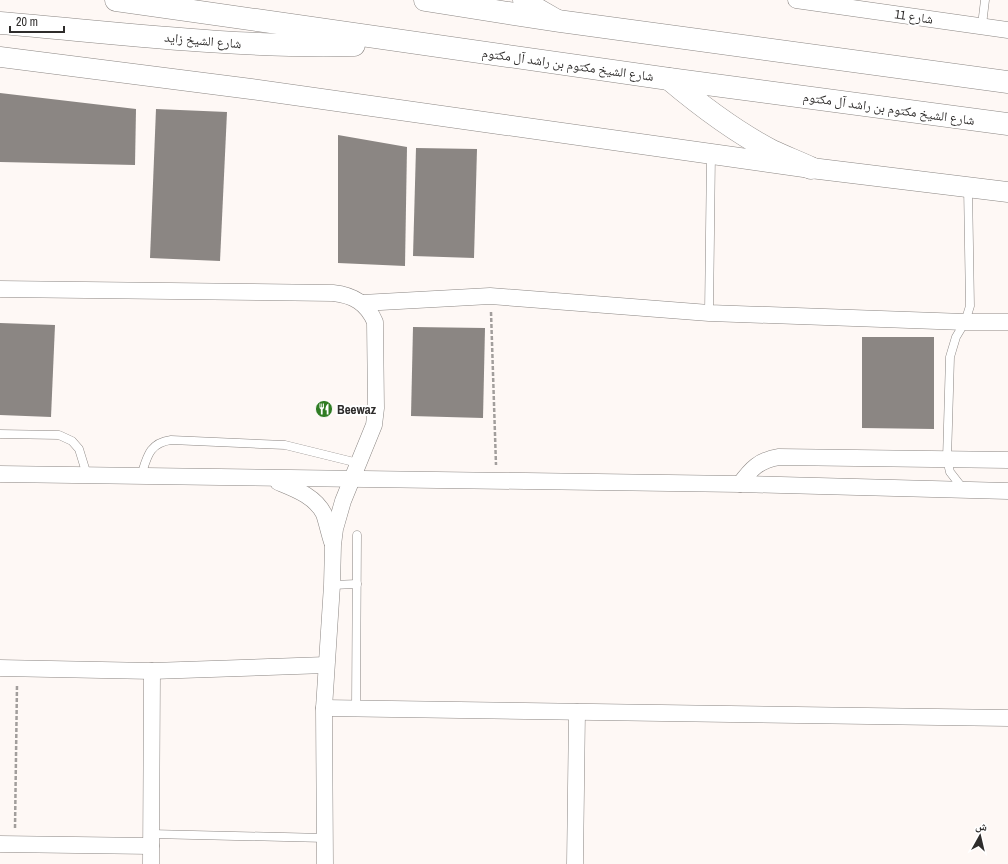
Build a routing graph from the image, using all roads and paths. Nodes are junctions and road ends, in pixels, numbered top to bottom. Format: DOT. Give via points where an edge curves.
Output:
graph roads {
  1 [pos="425,0"];
  2 [pos="523,0"];
  3 [pos="796,0"];
  4 [pos="985,0"];
  5 [pos="122,1"];
  6 [pos="559,21"];
  7 [pos="0,23"];
  8 [pos="982,25"];
  9 [pos="1008,30"];
  10 [pos="406,42"];
  11 [pos="0,57"];
  12 [pos="669,79"];
  13 [pos="1008,82"];
  14 [pos="1008,124"];
  15 [pos="711,154"];
  16 [pos="811,168"];
  17 [pos="968,186"];
  18 [pos="1008,192"];
  19 [pos="0,289"];
  20 [pos="490,296"];
  21 [pos="362,303"];
  22 [pos="709,312"];
  23 [pos="966,322"];
  24 [pos="1008,322"];
  25 [pos="0,434"];
  26 [pos="947,459"];
  27 [pos="1008,460"];
  28 [pos="358,463"];
  29 [pos="0,474"];
  30 [pos="87,475"];
  31 [pos="141,476"];
  32 [pos="269,478"];
  33 [pos="351,480"];
  34 [pos="496,482"];
  35 [pos="740,484"];
  36 [pos="965,490"];
  37 [pos="1008,491"];
  38 [pos="357,535"];
  39 [pos="333,545"];
  40 [pos="357,584"];
  41 [pos="332,585"];
  42 [pos="326,665"];
  43 [pos="0,668"];
  44 [pos="17,668"];
  45 [pos="152,671"];
  46 [pos="324,708"];
  47 [pos="356,708"];
  48 [pos="577,712"];
  49 [pos="1008,718"];
  50 [pos="325,838"];
  51 [pos="151,840"];
  52 [pos="7,844"];
  53 [pos="151,864"];
  54 [pos="325,864"];
  55 [pos="575,864"];
  1 -- 6 [label="main road"];
  2 -- 6 [label="street"];
  3 -- 8 [label="street, شارع 11"];
  4 -- 8 [label="lane"];
  5 -- 10 [label="main road, شارع الشيخ مكتوم بن راشد آل مكتوم"];
  6 -- 13 [label="main road"];
  7 -- 10 [label="main road, شارع الشيخ زايد" via="267,45"];
  8 -- 9 [label="street, شارع 11"];
  10 -- 12 [label="main road, شارع الشيخ مكتوم بن راشد آل مكتوم"];
  11 -- 15 [label="street" via="251,89"];
  12 -- 14 [label="main road, شارع الشيخ مكتوم بن راشد آل مكتوم"];
  12 -- 16 [label="main road" via="701,106 736,130 772,151"];
  15 -- 16 [label="street"];
  15 -- 22 [label="lane"];
  16 -- 17 [label="street"];
  17 -- 18 [label="street"];
  17 -- 23 [label="lane" via="970,306"];
  19 -- 21 [label="street" via="333,293 354,297"];
  20 -- 21 [label="street"];
  20 -- 22 [label="street"];
  20 -- 34 [label="path"];
  21 -- 28 [label="street" via="372,315 374,322 376,408 374,425"];
  22 -- 23 [label="street"];
  23 -- 24 [label="street"];
  23 -- 26 [label="lane" via="956,337 950,357"];
  25 -- 30 [label="lane" via="59,434 72,441 79,449"];
  26 -- 27 [label="street"];
  26 -- 35 [label="street" via="771,458 755,466"];
  26 -- 36 [label="lane" via="950,472"];
  28 -- 31 [label="lane" via="285,445 171,440 156,444 150,450"];
  28 -- 33 [label="street"];
  29 -- 30 [label="street"];
  30 -- 31 [label="street"];
  31 -- 32 [label="street"];
  32 -- 33 [label="street"];
  32 -- 39 [label="street" via="315,501 323,513"];
  33 -- 34 [label="street"];
  33 -- 39 [label="street"];
  34 -- 35 [label="street"];
  35 -- 36 [label="street"];
  36 -- 37 [label="street"];
  38 -- 40 [label="lane"];
  39 -- 41 [label="street"];
  40 -- 41 [label="lane"];
  40 -- 47 [label="lane"];
  41 -- 42 [label="street"];
  42 -- 45 [label="street"];
  42 -- 46 [label="street"];
  43 -- 44 [label="street"];
  44 -- 45 [label="street"];
  44 -- 52 [label="path"];
  45 -- 51 [label="street"];
  46 -- 47 [label="street"];
  46 -- 50 [label="street"];
  47 -- 48 [label="street"];
  48 -- 49 [label="street"];
  48 -- 55 [label="street"];
  50 -- 51 [label="lane"];
  50 -- 54 [label="street"];
  51 -- 52 [label="street"];
  51 -- 53 [label="street"];
}
